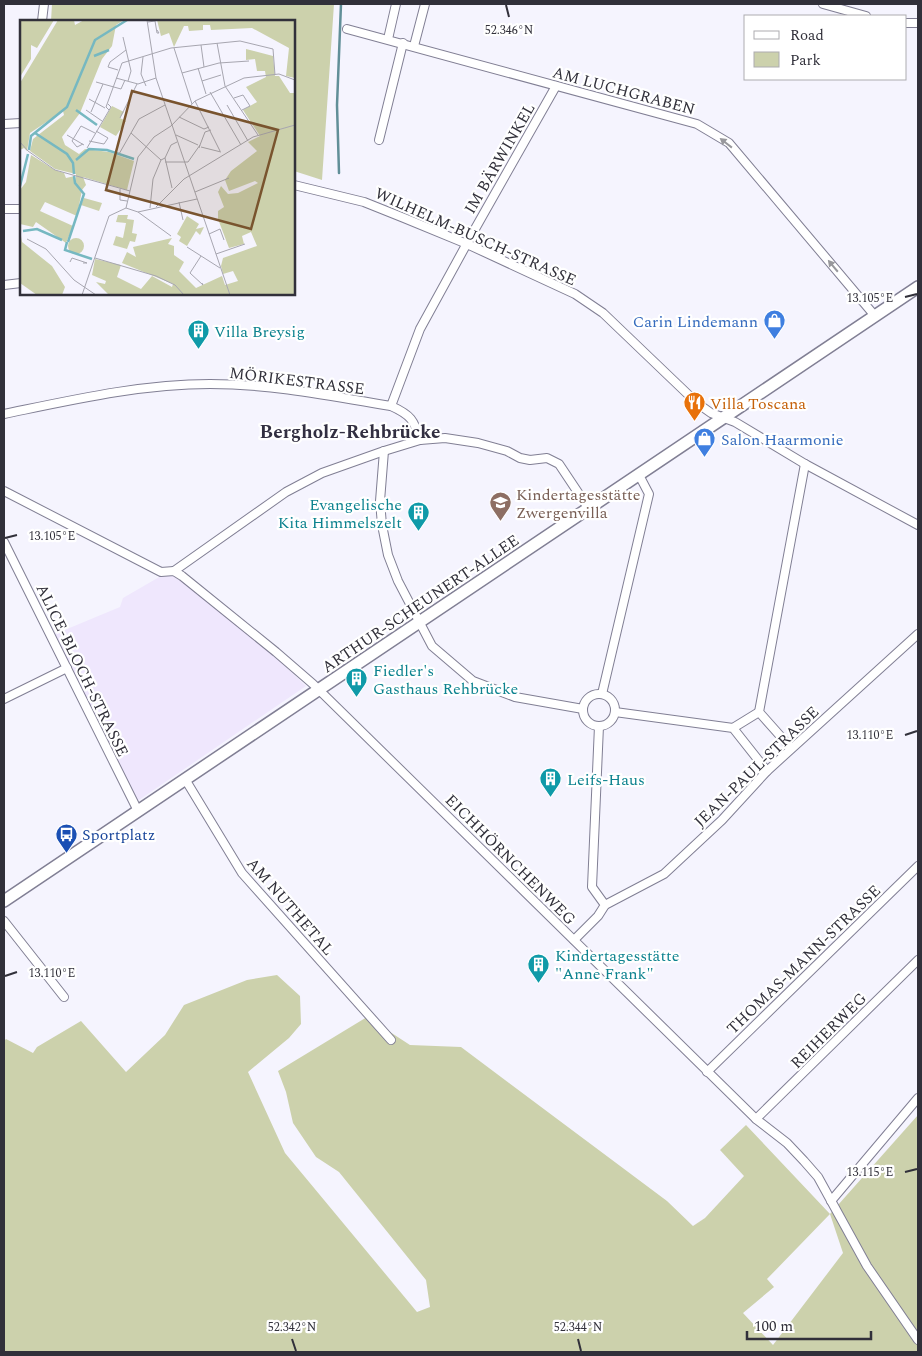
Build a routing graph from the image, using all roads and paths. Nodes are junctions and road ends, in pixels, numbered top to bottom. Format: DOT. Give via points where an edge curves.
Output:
graph roads {
  1 [pos="44,4"];
  2 [pos="396,4"];
  3 [pos="425,4"];
  4 [pos="823,4"];
  5 [pos="862,15"];
  6 [pos="42,20"];
  7 [pos="347,29"];
  8 [pos="388,40"];
  9 [pos="403,43"];
  10 [pos="414,46"];
  11 [pos="556,86"];
  12 [pos="20,123"];
  13 [pos="4,124"];
  14 [pos="379,140"];
  15 [pos="295,185"];
  16 [pos="20,209"];
  17 [pos="4,210"];
  18 [pos="467,244"];
  19 [pos="20,283"];
  20 [pos="4,285"];
  21 [pos="918,287"];
  22 [pos="875,316"];
  23 [pos="391,406"];
  24 [pos="4,414"];
  25 [pos="724,419"];
  26 [pos="420,440"];
  27 [pos="384,450"];
  28 [pos="805,464"];
  29 [pos="639,475"];
  30 [pos="4,491"];
  31 [pos="589,509"];
  32 [pos="918,526"];
  33 [pos="4,542"];
  34 [pos="174,571"];
  35 [pos="418,622"];
  36 [pos="918,634"];
  37 [pos="67,668"];
  38 [pos="319,690"];
  39 [pos="602,694"];
  40 [pos="4,699"];
  41 [pos="583,709"];
  42 [pos="615,712"];
  43 [pos="759,712"];
  44 [pos="599,726"];
  45 [pos="733,728"];
  46 [pos="791,748"];
  47 [pos="767,771"];
  48 [pos="185,779"];
  49 [pos="138,811"];
  50 [pos="918,866"];
  51 [pos="4,901"];
  52 [pos="605,905"];
  53 [pos="4,921"];
  54 [pos="574,940"];
  55 [pos="918,960"];
  56 [pos="64,998"];
  57 [pos="391,1040"];
  58 [pos="707,1072"];
  59 [pos="918,1098"];
  60 [pos="756,1119"];
  61 [pos="831,1201"];
  62 [pos="918,1340"];
  1 -- 6 [label="street"];
  2 -- 8 [label="street"];
  3 -- 10 [label="street"];
  4 -- 5 [label="street"];
  7 -- 8 [label="street, AM LUCHGRABEN"];
  8 -- 9 [label="street, AM LUCHGRABEN"];
  9 -- 10 [label="street, AM LUCHGRABEN"];
  9 -- 14 [label="street"];
  10 -- 11 [label="street, AM LUCHGRABEN"];
  11 -- 18 [label="street, IM BÄRWINKEL"];
  22 -- 11 [label="street, AM LUCHGRABEN, one-way" via="729,143 697,124"];
  12 -- 13 [label="street"];
  15 -- 18 [label="street, WILHELM-BUSCH-STRASSE" via="364,202"];
  16 -- 17 [label="street"];
  18 -- 23 [label="street, IM BÄRWINKEL" via="420,330"];
  18 -- 25 [label="street, WILHELM-BUSCH-STRASSE" via="575,294 603,313 697,403"];
  19 -- 20 [label="street"];
  21 -- 22 [label="main road, ARTHUR-SCHEUNERT-ALLEE"];
  22 -- 25 [label="main road, ARTHUR-SCHEUNERT-ALLEE"];
  23 -- 24 [label="street, MÖRIKESTRASSE" via="268,387 209,384 142,388"];
  23 -- 26 [label="street, MÖRIKESTRASSE" via="415,423"];
  25 -- 28 [label="street, WILHELM-BUSCH-STRASSE" via="735,422"];
  25 -- 29 [label="main road, ARTHUR-SCHEUNERT-ALLEE"];
  26 -- 27 [label="street"];
  26 -- 31 [label="street" via="445,438 478,443 530,460 547,458 559,464"];
  27 -- 34 [label="street" via="322,473 286,492"];
  27 -- 35 [label="street" via="380,501 382,525 398,581"];
  28 -- 32 [label="street, WILHELM-BUSCH-STRASSE"];
  28 -- 43 [label="street"];
  29 -- 31 [label="main road, ARTHUR-SCHEUNERT-ALLEE"];
  29 -- 39 [label="street" via="649,494"];
  30 -- 34 [label="street, EICHHÖRNCHENWEG" via="161,572"];
  31 -- 35 [label="main road, ARTHUR-SCHEUNERT-ALLEE"];
  33 -- 37 [label="street, ALICE-BLOCH-STRASSE"];
  34 -- 38 [label="street, EICHHÖRNCHENWEG"];
  35 -- 38 [label="main road, ARTHUR-SCHEUNERT-ALLEE"];
  35 -- 41 [label="street" via="432,646 473,681 515,697"];
  36 -- 46 [label="street, JEAN-PAUL-STRASSE"];
  37 -- 40 [label="street"];
  37 -- 49 [label="street, ALICE-BLOCH-STRASSE"];
  38 -- 48 [label="main road, ARTHUR-SCHEUNERT-ALLEE"];
  38 -- 54 [label="street, EICHHÖRNCHENWEG"];
  39 -- 41 [label="street" via="589,697"];
  39 -- 42 [label="street" via="612,700"];
  41 -- 44 [label="street" via="587,721"];
  42 -- 44 [label="street" via="610,722"];
  42 -- 45 [label="street"];
  43 -- 45 [label="street"];
  43 -- 46 [label="street"];
  44 -- 52 [label="street" via="592,888"];
  45 -- 47 [label="street"];
  46 -- 47 [label="street, JEAN-PAUL-STRASSE"];
  47 -- 52 [label="street, JEAN-PAUL-STRASSE" via="722,820 664,874"];
  48 -- 49 [label="main road, ARTHUR-SCHEUNERT-ALLEE"];
  48 -- 57 [label="street, AM NUTHETAL" via="242,873"];
  49 -- 51 [label="main road, ARTHUR-SCHEUNERT-ALLEE"];
  50 -- 58 [label="street, THOMAS-MANN-STRASSE"];
  52 -- 54 [label="street"];
  53 -- 56 [label="street"];
  54 -- 58 [label="street, EICHHÖRNCHENWEG"];
  55 -- 60 [label="street, REIHERWEG"];
  58 -- 60 [label="street, EICHHÖRNCHENWEG"];
  59 -- 61 [label="street"];
  60 -- 61 [label="street, EICHHÖRNCHENWEG" via="804,1160"];
  61 -- 62 [label="street, EICHHÖRNCHENWEG" via="867,1266"];
}
